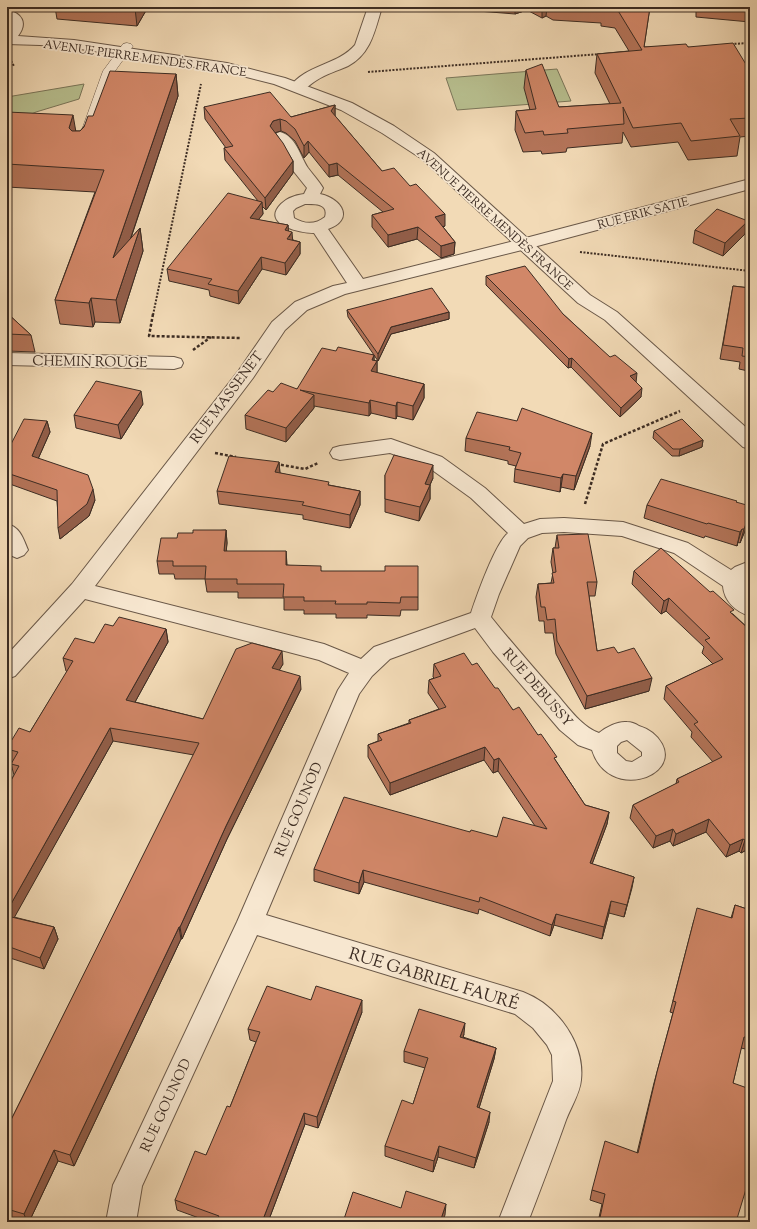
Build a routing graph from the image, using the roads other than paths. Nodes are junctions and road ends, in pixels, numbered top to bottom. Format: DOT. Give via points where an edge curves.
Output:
graph roads {
  1 [pos="375,7"];
  2 [pos="11,19"];
  3 [pos="7,40"];
  4 [pos="125,49"];
  5 [pos="303,83"];
  6 [pos="280,136"];
  7 [pos="80,150"];
  8 [pos="750,184"];
  9 [pos="310,198"];
  10 [pos="318,227"];
  11 [pos="530,242"];
  12 [pos="358,285"];
  13 [pos="7,359"];
  14 [pos="174,363"];
  15 [pos="750,442"];
  16 [pos="340,453"];
  17 [pos="7,531"];
  18 [pos="521,532"];
  19 [pos="17,550"];
  20 [pos="742,576"];
  21 [pos="80,590"];
  22 [pos="750,608"];
  23 [pos="480,618"];
  24 [pos="7,670"];
  25 [pos="364,670"];
  26 [pos="604,745"];
  27 [pos="250,922"];
  28 [pos="122,1222"];
  29 [pos="513,1222"];
  1 -- 5 [label="street" via="362,46 357,52 344,62"];
  2 -- 4 [label="street, AVENUE PIERRE MENDÈS FRANCE" via="36,32"];
  3 -- 4 [label="street, AVENUE PIERRE MENDÈS FRANCE"];
  4 -- 5 [label="street, AVENUE PIERRE MENDÈS FRANCE"];
  4 -- 7 [label="lane" via="109,71"];
  5 -- 11 [label="street, AVENUE PIERRE MENDÈS FRANCE" via="409,142"];
  6 -- 9 [label="street" via="293,152 299,168 315,188"];
  8 -- 11 [label="street, RUE ERIK SATIE"];
  9 -- 10 [label="street" via="326,201 335,209 334,219"];
  9 -- 10 [label="street" via="294,202 284,210 283,215 285,220 297,227"];
  10 -- 12 [label="street"];
  11 -- 12 [label="street, RUE MASSENET"];
  11 -- 15 [label="street, AVENUE PIERRE MENDÈS FRANCE" via="584,299 611,316"];
  12 -- 21 [label="street, RUE MASSENET" via="301,306 278,326 246,374"];
  13 -- 14 [label="street, CHEMIN ROUGE"];
  16 -- 18 [label="street" via="391,446 435,462 478,493"];
  17 -- 19 [label="street"];
  18 -- 20 [label="street" via="540,526 582,526 623,530 681,548"];
  18 -- 23 [label="street" via="511,542"];
  20 -- 22 [label="street" via="733,587 740,601"];
  21 -- 24 [label="street, RUE MASSENET"];
  21 -- 25 [label="street" via="324,653"];
  23 -- 25 [label="street, RUE GOUNOD" via="382,653"];
  23 -- 26 [label="street, RUE DEBUSSY" via="568,723 586,738"];
  25 -- 27 [label="street, RUE GOUNOD" via="349,690"];
  27 -- 28 [label="street, RUE GOUNOD" via="128,1185"];
  27 -- 29 [label="street, RUE GABRIEL FAURÉ" via="524,1004 547,1022 562,1044 568,1065 567,1081"];
}
